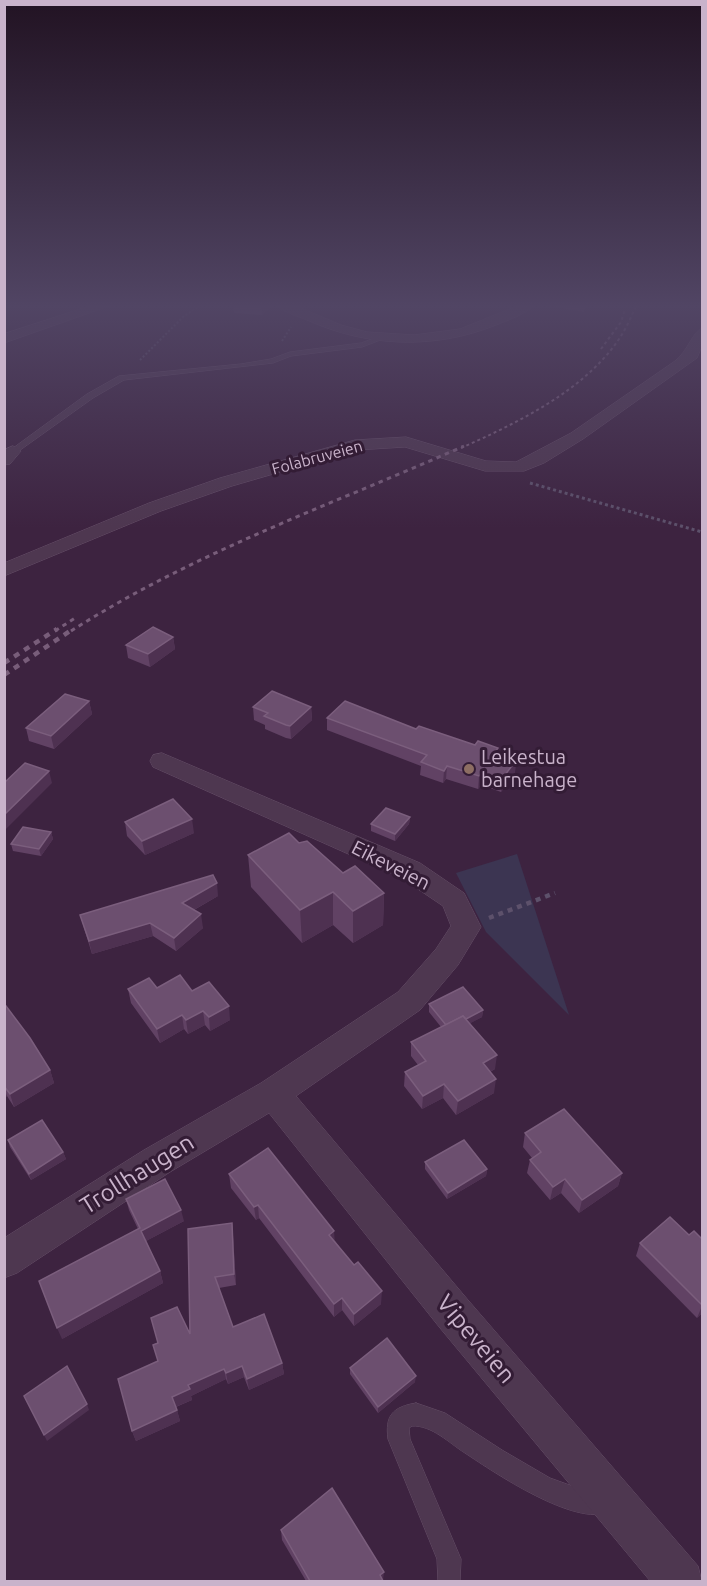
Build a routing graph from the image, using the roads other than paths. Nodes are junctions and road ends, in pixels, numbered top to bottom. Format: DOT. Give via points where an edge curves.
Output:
graph roads {
  1 [pos="118,380"];
  2 [pos="656,380"];
  3 [pos="7,455"];
  4 [pos="4,570"];
  5 [pos="162,761"];
  6 [pos="273,1093"];
  7 [pos="4,1260"];
  8 [pos="616,1502"];
  9 [pos="449,1578"];
  10 [pos="682,1581"];
  1 -- 3 [label="lane"];
  2 -- 4 [label="street, Folabruveien" via="577,436 529,463 501,468 406,442 355,445 226,482"];
  5 -- 6 [label="street, Eikeveien" via="410,870 454,900 466,927 447,957 409,1000"];
  6 -- 7 [label="street, Trollhaugen" via="147,1167"];
  6 -- 8 [label="street, Vipeveien" via="453,1314"];
  8 -- 9 [label="lane" via="593,1505 553,1492 437,1421 417,1413 405,1416 397,1424 399,1440 449,1559"];
  8 -- 10 [label="street, Vipeveien"];
}
